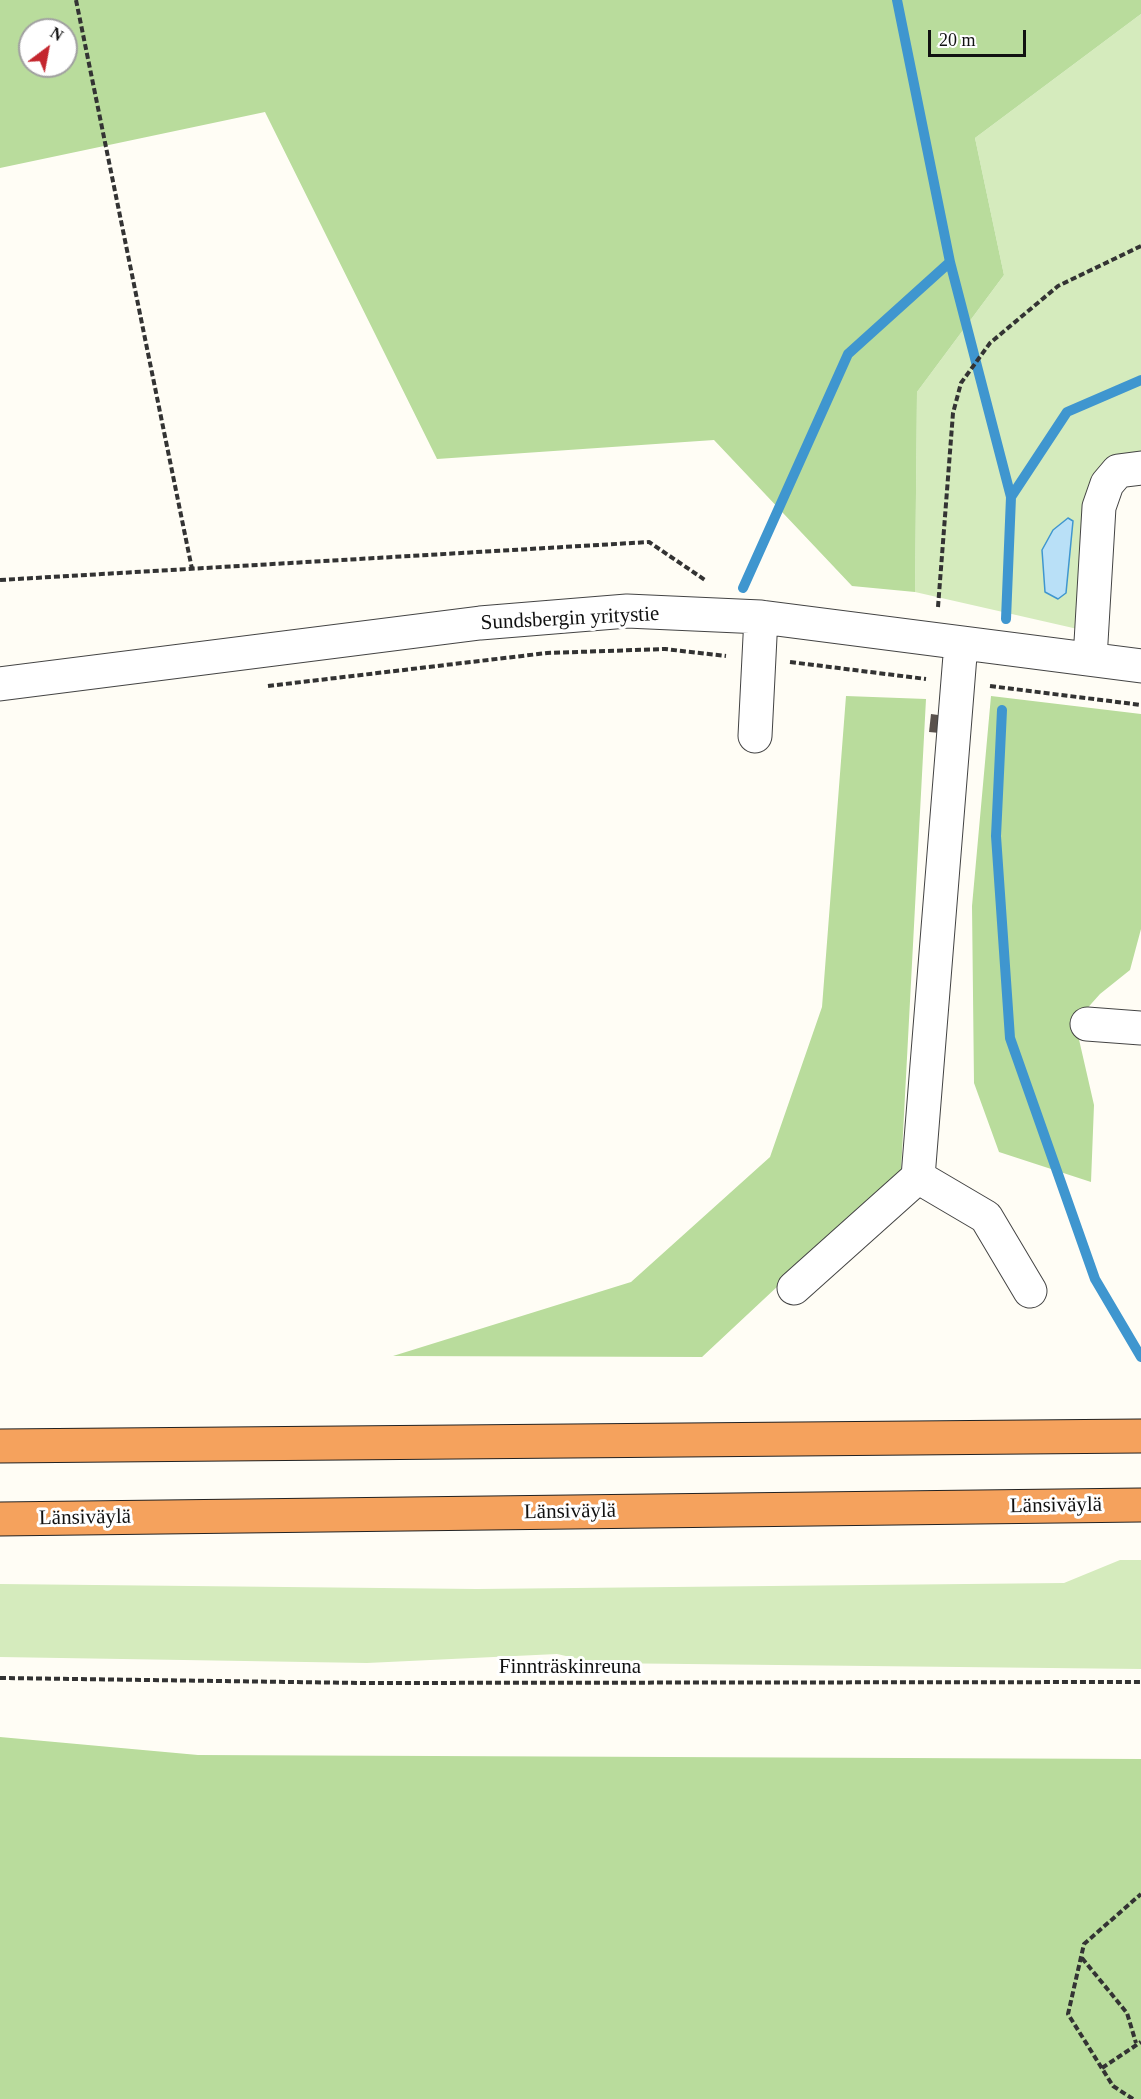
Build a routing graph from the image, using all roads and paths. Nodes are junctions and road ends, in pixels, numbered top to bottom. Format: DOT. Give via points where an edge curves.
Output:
graph roads {
  1 [pos="76,0"];
  2 [pos="1141,246"];
  3 [pos="1141,468"];
  4 [pos="192,569"];
  5 [pos="0,580"];
  6 [pos="714,586"];
  7 [pos="760,617"];
  8 [pos="948,641"];
  9 [pos="759,659"];
  10 [pos="1090,659"];
  11 [pos="1141,666"];
  12 [pos="0,684"];
  13 [pos="263,687"];
  14 [pos="755,736"];
  15 [pos="1087,1024"];
  16 [pos="1141,1028"];
  17 [pos="918,1177"];
  18 [pos="794,1288"];
  19 [pos="1030,1291"];
  20 [pos="1141,1436"];
  21 [pos="0,1446"];
  22 [pos="1141,1505"];
  23 [pos="0,1519"];
  24 [pos="0,1678"];
  25 [pos="1141,1682"];
  26 [pos="1141,1894"];
  27 [pos="1081,1957"];
  28 [pos="1139,2043"];
  29 [pos="1102,2068"];
  30 [pos="1133,2099"];
  1 -- 4 [label="path"];
  2 -- 8 [label="path" via="1058,286 990,343 961,383 953,413"];
  3 -- 10 [label="street" via="1118,471 1107,484 1099,507"];
  4 -- 5 [label="path"];
  4 -- 6 [label="path" via="649,542"];
  7 -- 8 [label="street, Sundsbergin yritystie"];
  7 -- 9 [label="street"];
  7 -- 12 [label="street, Sundsbergin yritystie" via="627,611 480,623"];
  8 -- 10 [label="street, Sundsbergin yritystie"];
  8 -- 17 [label="street"];
  9 -- 13 [label="path" via="665,649 547,653"];
  9 -- 14 [label="street"];
  10 -- 11 [label="street, Sundsbergin yritystie"];
  15 -- 16 [label="street"];
  17 -- 18 [label="street"];
  17 -- 19 [label="street" via="986,1217"];
  20 -- 21 [label="highway"];
  22 -- 23 [label="highway, Länsiväylä"];
  24 -- 25 [label="path, Finnträskinreuna" via="361,1683"];
  26 -- 27 [label="path" via="1084,1944"];
  27 -- 28 [label="path" via="1127,2013"];
  27 -- 29 [label="path" via="1068,2014"];
  28 -- 29 [label="path"];
  29 -- 30 [label="path" via="1113,2086"];
}
